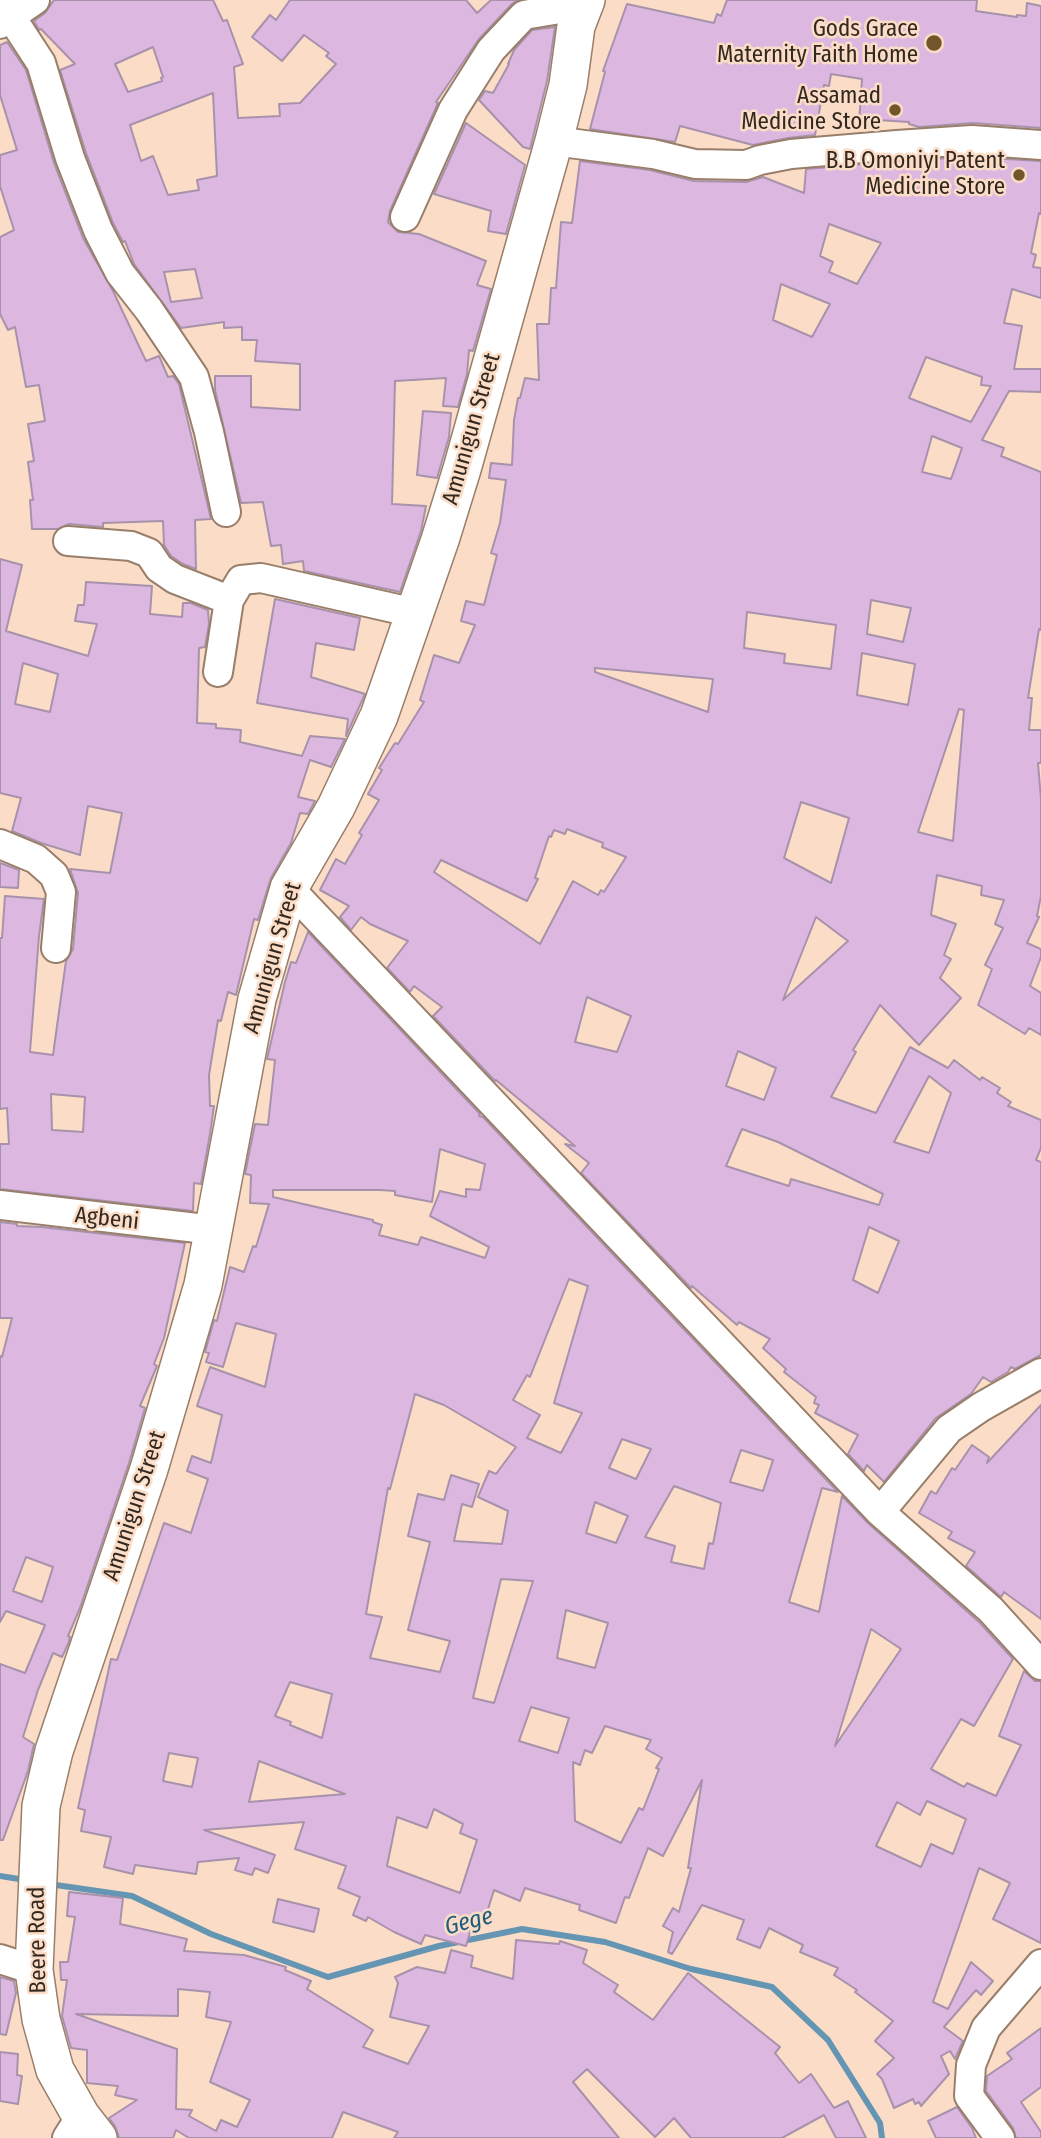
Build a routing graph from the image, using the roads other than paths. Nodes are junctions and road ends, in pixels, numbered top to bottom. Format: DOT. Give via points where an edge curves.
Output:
graph roads {
  1 [pos="569,9"];
  2 [pos="12,10"];
  3 [pos="554,141"];
  4 [pos="1041,145"];
  5 [pos="405,217"];
  6 [pos="226,512"];
  7 [pos="68,541"];
  8 [pos="229,600"];
  9 [pos="415,612"];
  10 [pos="218,672"];
  11 [pos="0,844"];
  12 [pos="289,888"];
  13 [pos="56,948"];
  14 [pos="0,1205"];
  15 [pos="214,1230"];
  16 [pos="1041,1373"];
  17 [pos="880,1512"];
  18 [pos="1041,1665"];
  19 [pos="38,1853"];
  20 [pos="0,1959"];
  21 [pos="1041,1964"];
  22 [pos="34,1969"];
  23 [pos="82,2131"];
  24 [pos="1000,2138"];
  1 -- 3 [label="main road, Amunigun Street" via="568,85"];
  1 -- 5 [label="street" via="524,15 492,50 453,110"];
  2 -- 6 [label="street" via="41,63 98,230 120,273 194,377"];
  3 -- 4 [label="street" via="695,164 746,165 791,154 916,144"];
  3 -- 9 [label="main road, Amunigun Street" via="462,469"];
  7 -- 8 [label="street" via="131,546 149,553 159,568 175,579"];
  8 -- 9 [label="street" via="241,580 261,578"];
  8 -- 10 [label="street"];
  9 -- 12 [label="main road, Amunigun Street" via="374,727 336,807"];
  11 -- 13 [label="street" via="36,859 54,875 61,892"];
  12 -- 15 [label="main road, Amunigun Street" via="257,999"];
  12 -- 17 [label="street"];
  14 -- 15 [label="street, Agbeni"];
  15 -- 19 [label="main road, Amunigun Street" via="203,1285 149,1469 54,1751 41,1806"];
  16 -- 17 [label="street" via="949,1429"];
  17 -- 18 [label="street" via="992,1610"];
  19 -- 22 [label="main road, Beere Road"];
  20 -- 22 [label="street"];
  21 -- 24 [label="street" via="986,2028 971,2065 969,2096"];
  22 -- 23 [label="main road, Beere Road" via="55,2070"];
}
